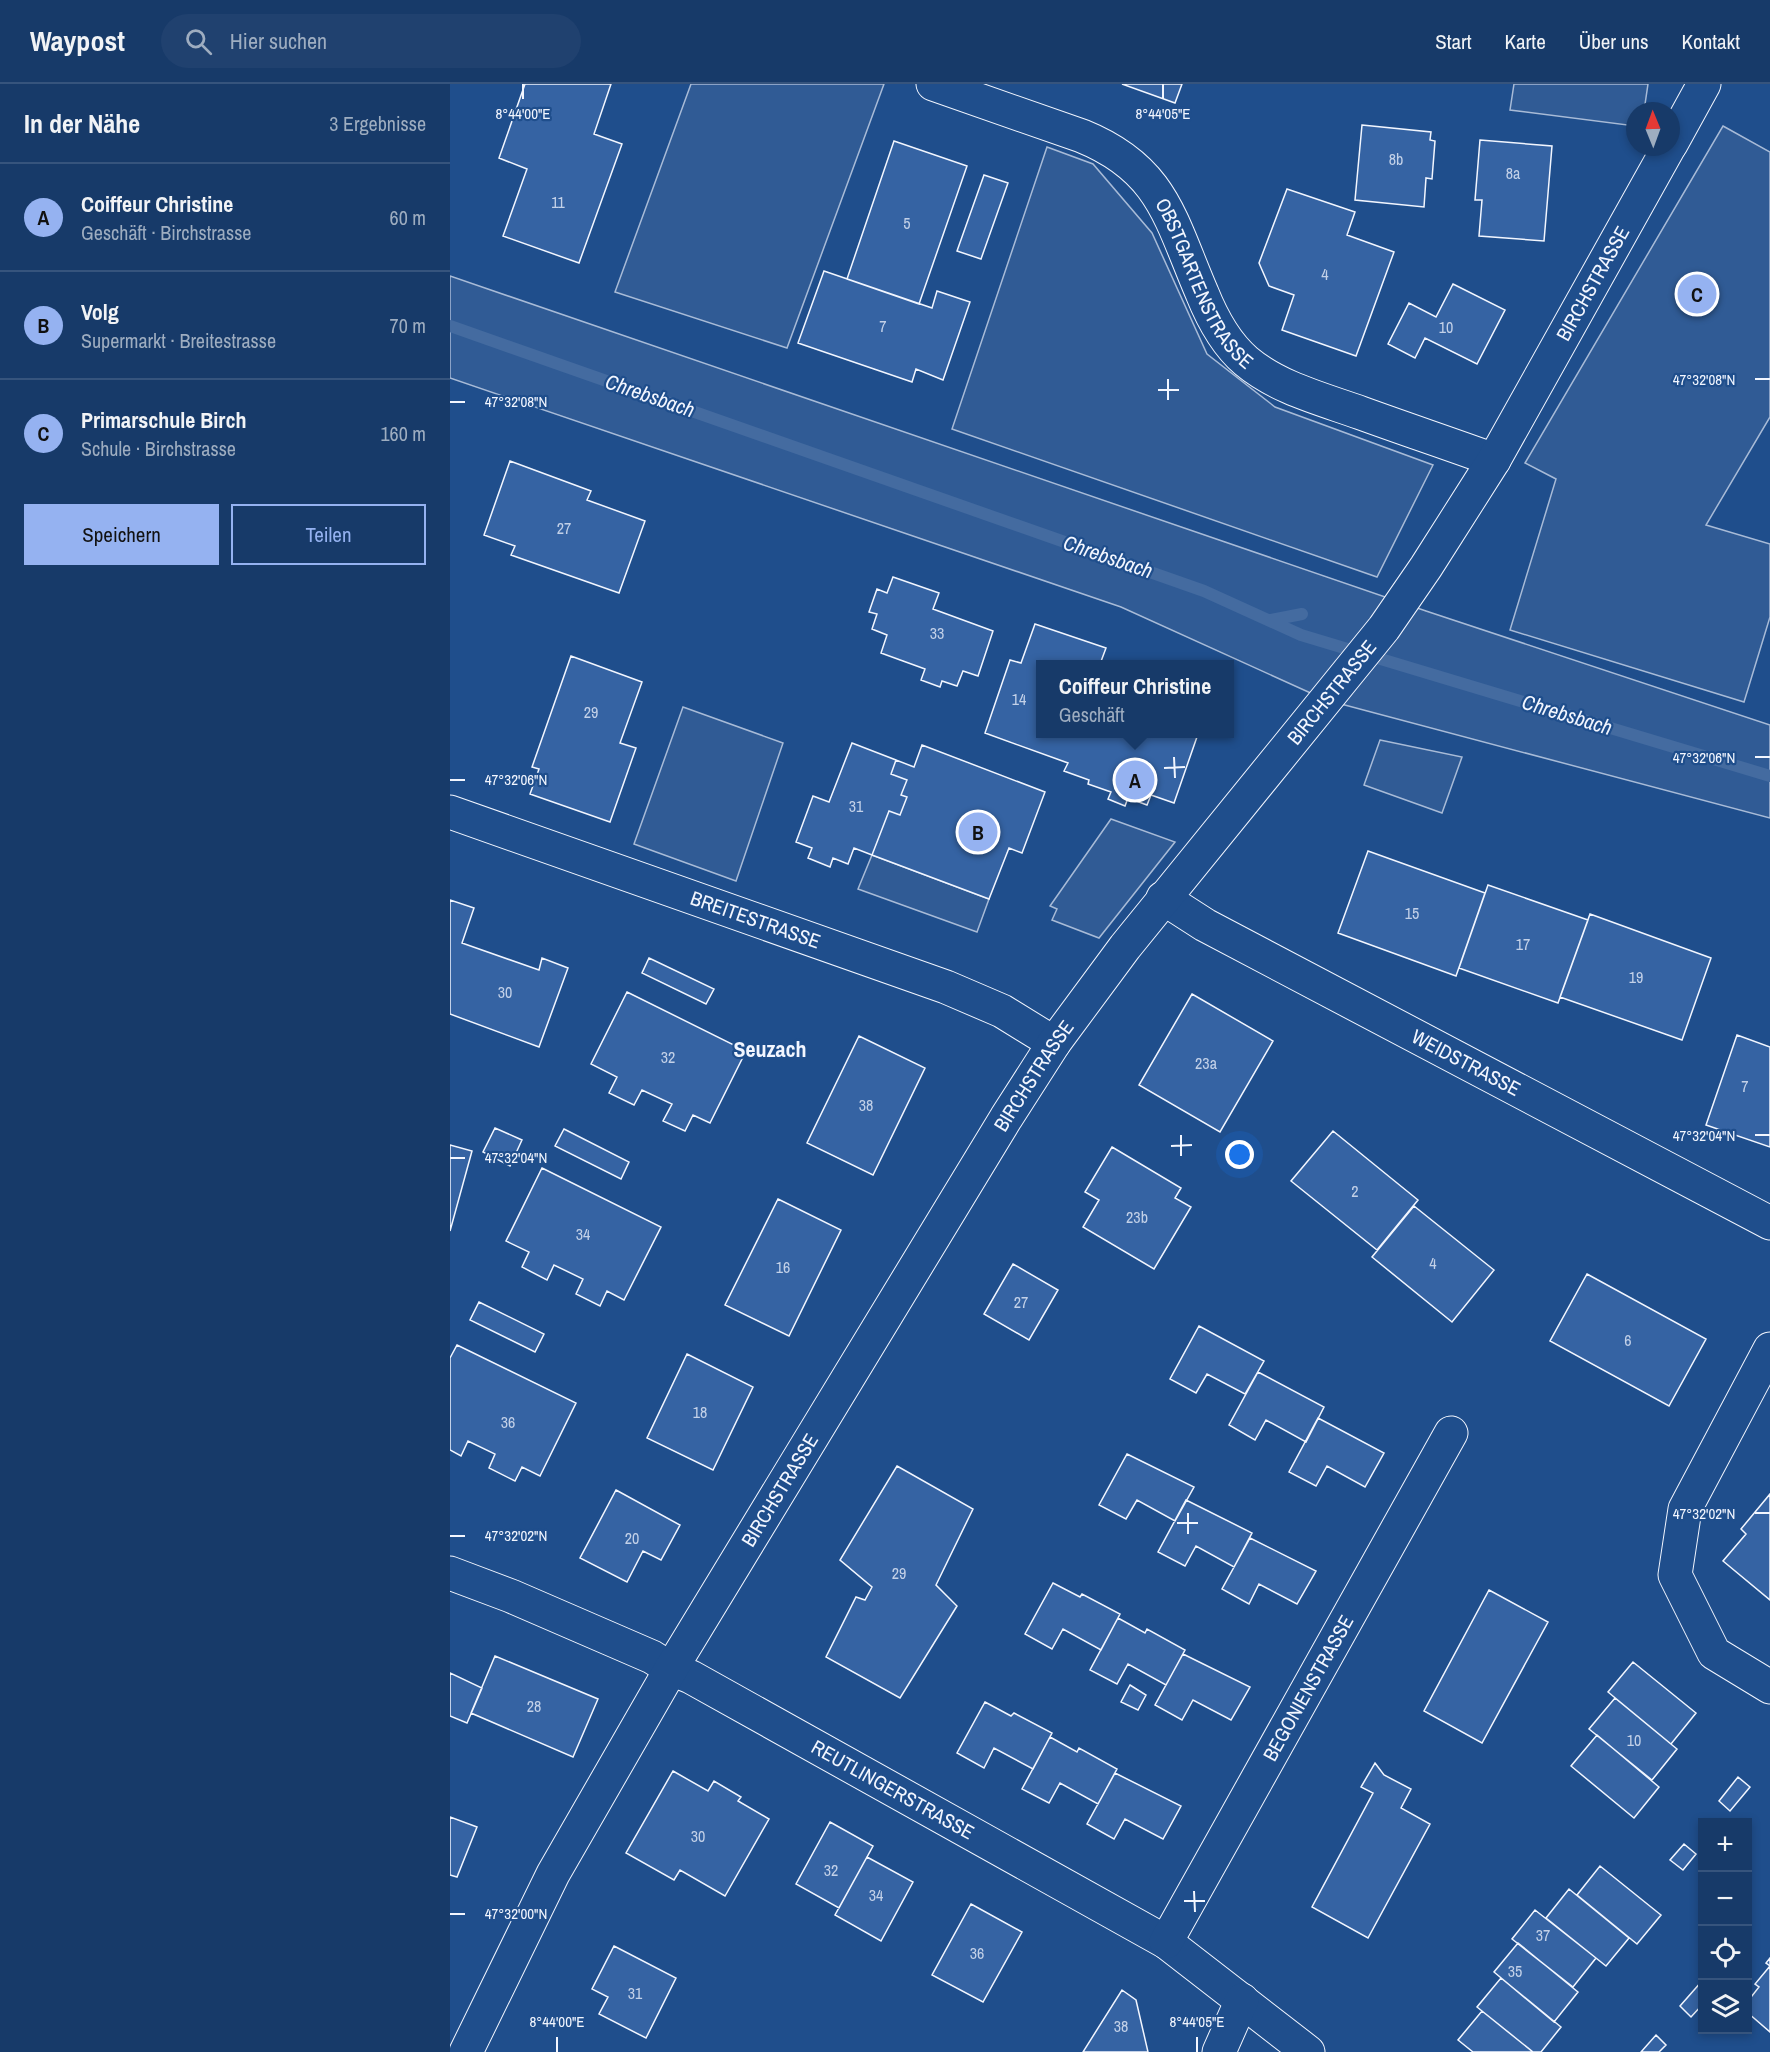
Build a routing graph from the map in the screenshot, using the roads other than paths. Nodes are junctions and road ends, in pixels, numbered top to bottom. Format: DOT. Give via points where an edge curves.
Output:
graph roads {
  1 [pos="933,84"];
  2 [pos="1704,84"];
  3 [pos="1680,127"];
  4 [pos="1664,156"];
  5 [pos="1494,460"];
  6 [pos="450,812"];
  7 [pos="1163,898"];
  8 [pos="1054,1043"];
  9 [pos="1770,1223"];
  10 [pos="1770,1349"];
  11 [pos="1451,1433"];
  12 [pos="450,1573"];
  13 [pos="671,1669"];
  14 [pos="1770,1687"];
  15 [pos="1166,1942"];
  16 [pos="1242,2001"];
  17 [pos="463,2037"];
  18 [pos="1219,2052"];
  19 [pos="1308,2052"];
  1 -- 5 [label="street, OBSTGARTENSTRASSE" via="1092,140 1136,167 1159,195 1219,329 1245,360 1264,374 1310,395"];
  2 -- 3 [label="street, BIRCHSTRASSE"];
  4 -- 5 [label="street, BIRCHSTRASSE"];
  5 -- 7 [label="street, BIRCHSTRASSE" via="1384,628"];
  6 -- 8 [label="street, BREITESTRASSE" via="946,987 1002,1011"];
  7 -- 8 [label="street, BIRCHSTRASSE"];
  7 -- 9 [label="street, WEIDSTRASSE" via="1205,925"];
  8 -- 13 [label="street, BIRCHSTRASSE"];
  10 -- 14 [label="street" via="1685,1509 1675,1575 1714,1653"];
  11 -- 15 [label="street, BEGONIENSTRASSE"];
  12 -- 13 [label="street, REUTLINGERSTRASSE" via="652,1657"];
  13 -- 15 [label="street, REUTLINGERSTRASSE"];
  13 -- 17 [label="street, BIRCHSTRASSE"];
  15 -- 16 [label="street, REUTLINGERSTRASSE"];
  16 -- 18 [label="street"];
  16 -- 19 [label="street, REUTLINGERSTRASSE"];
}
